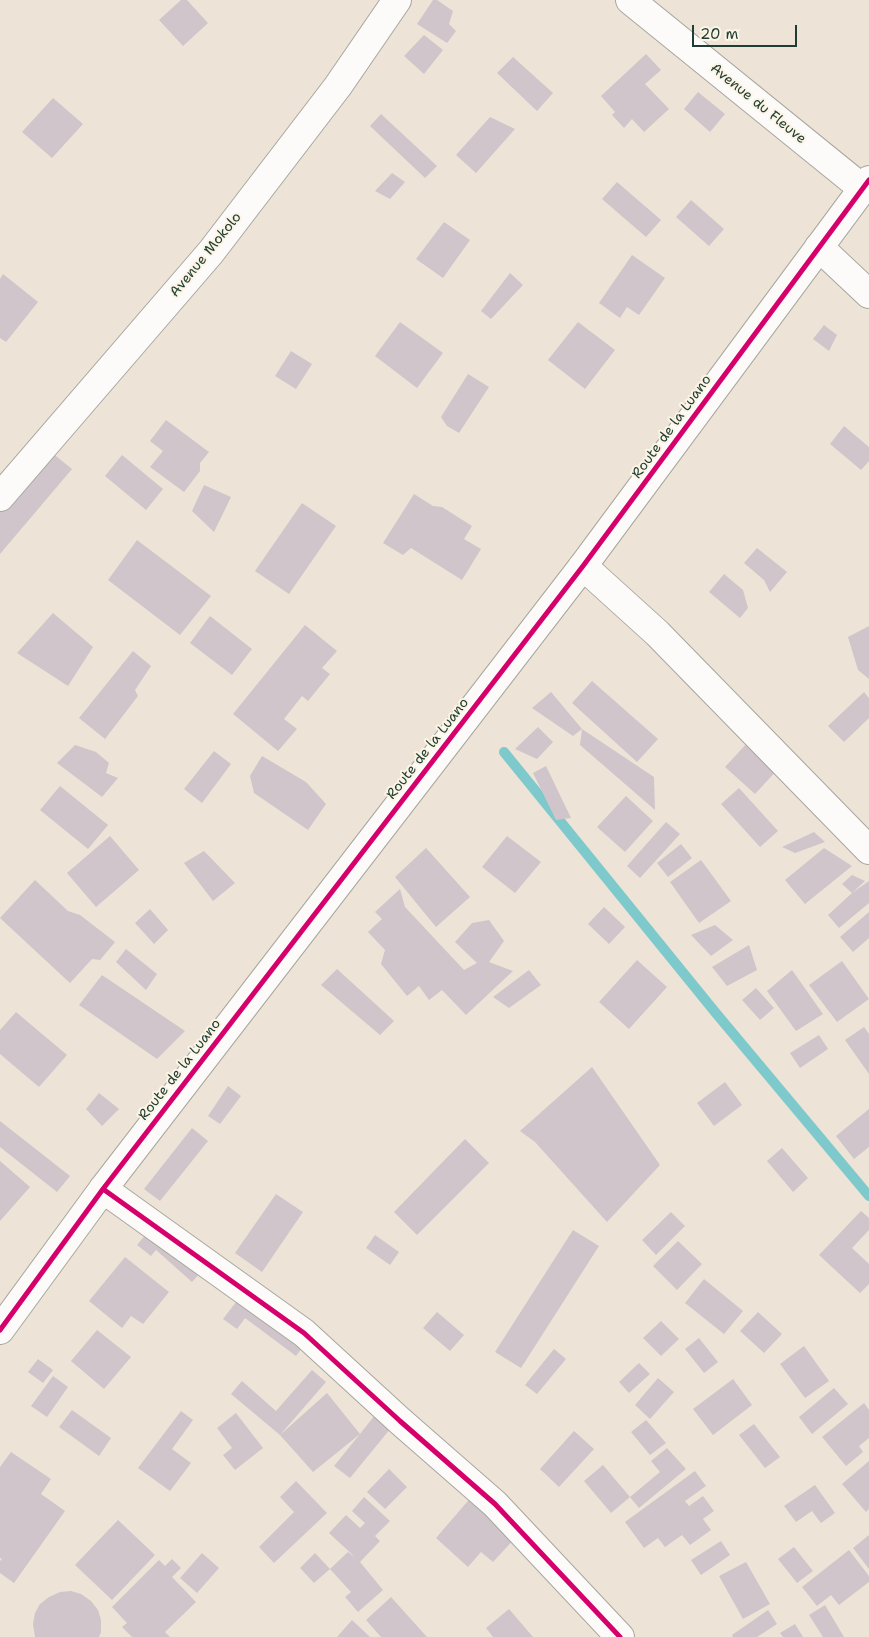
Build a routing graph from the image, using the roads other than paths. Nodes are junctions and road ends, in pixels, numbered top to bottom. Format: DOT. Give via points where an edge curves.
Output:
graph roads {
  1 [pos="398,0"];
  2 [pos="630,0"];
  3 [pos="866,184"];
  4 [pos="818,247"];
  5 [pos="869,294"];
  6 [pos="0,497"];
  7 [pos="583,566"];
  8 [pos="869,850"];
  9 [pos="103,1189"];
  10 [pos="0,1330"];
  11 [pos="620,1637"];
  1 -- 6 [label="street, Avenue Mokolo" via="338,86 211,252"];
  2 -- 3 [label="street, Avenue du Fleuve"];
  3 -- 4 [label="street, Route de la Luano"];
  4 -- 5 [label="street"];
  4 -- 7 [label="street, Route de la Luano"];
  7 -- 8 [label="street" via="657,633"];
  7 -- 9 [label="street, Route de la Luano"];
  9 -- 10 [label="street, Route de la Luano"];
  9 -- 11 [label="street" via="304,1333 495,1504"];
}
